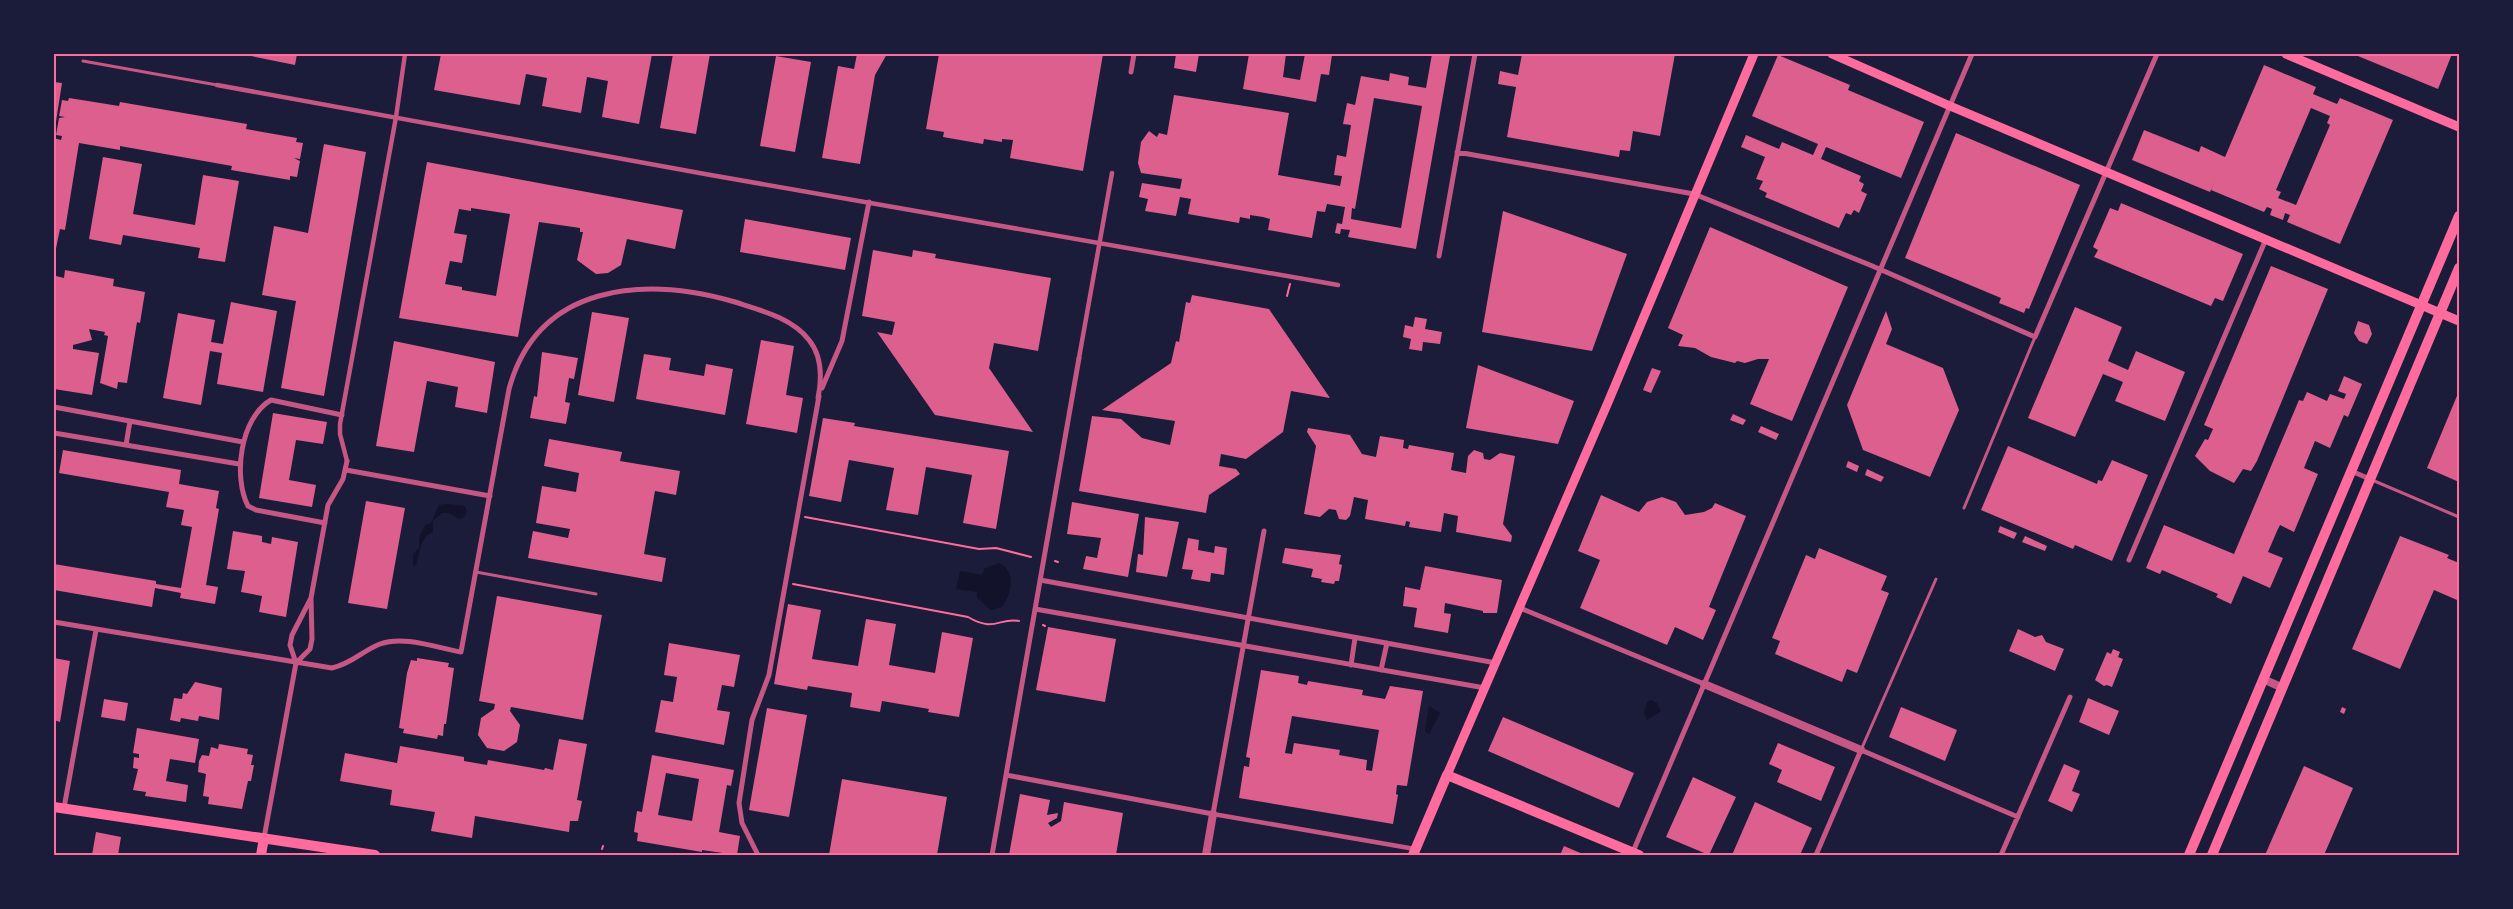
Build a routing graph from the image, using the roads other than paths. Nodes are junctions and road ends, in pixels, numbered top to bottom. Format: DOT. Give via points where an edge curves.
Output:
graph roads {
  1 [pos="405,54"];
  2 [pos="1134,54"];
  3 [pos="1475,54"];
  4 [pos="1754,54"];
  5 [pos="1832,54"];
  6 [pos="1972,54"];
  7 [pos="2157,54"];
  8 [pos="2286,54"];
  9 [pos="84,61"];
  10 [pos="1131,72"];
  11 [pos="217,85"];
  12 [pos="1950,106"];
  13 [pos="396,117"];
  14 [pos="2459,127"];
  15 [pos="1457,152"];
  16 [pos="2106,172"];
  17 [pos="1112,173"];
  18 [pos="1694,194"];
  19 [pos="869,202"];
  20 [pos="2459,216"];
  21 [pos="2266,238"];
  22 [pos="1098,244"];
  23 [pos="1439,256"];
  24 [pos="2459,268"];
  25 [pos="1881,270"];
  26 [pos="1338,286"];
  27 [pos="2421,305"];
  28 [pos="2440,313"];
  29 [pos="2459,321"];
  30 [pos="2035,337"];
  31 [pos="1079,358"];
  32 [pos="818,398"];
  33 [pos="54,408"];
  34 [pos="342,415"];
  35 [pos="130,422"];
  36 [pos="54,432"];
  37 [pos="243,442"];
  38 [pos="126,445"];
  39 [pos="346,461"];
  40 [pos="240,464"];
  41 [pos="346,470"];
  42 [pos="2351,471"];
  43 [pos="2371,479"];
  44 [pos="490,496"];
  45 [pos="1964,508"];
  46 [pos="2459,517"];
  47 [pos="325,523"];
  48 [pos="1264,531"];
  49 [pos="2129,560"];
  50 [pos="475,572"];
  51 [pos="1936,578"];
  52 [pos="1040,580"];
  53 [pos="596,594"];
  54 [pos="311,598"];
  55 [pos="1520,608"];
  56 [pos="1035,609"];
  57 [pos="1249,617"];
  58 [pos="54,622"];
  59 [pos="96,630"];
  60 [pos="1356,638"];
  61 [pos="1386,643"];
  62 [pos="1244,646"];
  63 [pos="296,663"];
  64 [pos="1496,663"];
  65 [pos="1351,665"];
  66 [pos="1381,670"];
  67 [pos="2263,679"];
  68 [pos="1704,684"];
  69 [pos="1485,688"];
  70 [pos="2283,688"];
  71 [pos="2070,697"];
  72 [pos="1861,750"];
  73 [pos="1447,774"];
  74 [pos="1006,775"];
  75 [pos="59,808"];
  76 [pos="1213,814"];
  77 [pos="2018,817"];
  78 [pos="264,838"];
  79 [pos="1414,852"];
  80 [pos="1634,854"];
  81 [pos="261,855"];
  82 [pos="375,855"];
  83 [pos="758,855"];
  84 [pos="992,855"];
  85 [pos="1206,855"];
  86 [pos="1816,855"];
  87 [pos="2001,855"];
  88 [pos="2188,855"];
  89 [pos="2212,855"];
  1 -- 13 [label="street"];
  2 -- 10 [label="street"];
  3 -- 15 [label="street"];
  4 -- 18 [label="main road"];
  5 -- 12 [label="main road"];
  6 -- 12 [label="street"];
  7 -- 16 [label="street"];
  8 -- 14 [label="main road"];
  9 -- 11 [label="lane"];
  11 -- 13 [label="street"];
  12 -- 16 [label="main road"];
  12 -- 25 [label="street"];
  13 -- 19 [label="street"];
  13 -- 34 [label="street"];
  15 -- 18 [label="street"];
  15 -- 23 [label="street"];
  16 -- 21 [label="main road"];
  16 -- 30 [label="street"];
  17 -- 22 [label="street"];
  18 -- 25 [label="street"];
  18 -- 55 [label="main road"];
  19 -- 22 [label="street"];
  19 -- 32 [label="street" via="842,340"];
  20 -- 27 [label="main road"];
  21 -- 27 [label="main road"];
  21 -- 49 [label="street"];
  22 -- 26 [label="street"];
  22 -- 31 [label="street"];
  24 -- 28 [label="main road"];
  25 -- 30 [label="street"];
  25 -- 68 [label="street"];
  27 -- 28 [label="main road"];
  27 -- 42 [label="main road"];
  28 -- 29 [label="main road"];
  28 -- 43 [label="main road"];
  30 -- 45 [label="lane"];
  31 -- 52 [label="street"];
  32 -- 44 [label="street" via="821,370 815,350 800,331 778,317 724,299 676,291 631,291 586,300 559,313 544,325 520,358 509,389"];
  32 -- 83 [label="street" via="769,676 752,720 739,803 742,823"];
  33 -- 35 [label="street"];
  34 -- 37 [label="street" via="271,400 264,404"];
  34 -- 39 [label="street" via="340,434"];
  35 -- 37 [label="street"];
  35 -- 38 [label="street"];
  36 -- 38 [label="street"];
  37 -- 40 [label="street"];
  38 -- 40 [label="street"];
  39 -- 41 [label="street"];
  40 -- 47 [label="street" via="240,481 248,506"];
  41 -- 44 [label="street"];
  41 -- 47 [label="street" via="330,497"];
  42 -- 43 [label="street"];
  42 -- 67 [label="main road"];
  43 -- 46 [label="lane"];
  43 -- 70 [label="main road"];
  44 -- 50 [label="street"];
  47 -- 54 [label="street"];
  48 -- 57 [label="street"];
  50 -- 53 [label="lane"];
  50 -- 63 [label="street" via="461,652 397,642 380,644 348,664 332,668"];
  51 -- 72 [label="lane"];
  52 -- 56 [label="street"];
  52 -- 57 [label="street"];
  54 -- 63 [label="street" via="292,635 290,645"];
  54 -- 63 [label="street" via="310,650"];
  55 -- 64 [label="main road"];
  55 -- 68 [label="street"];
  56 -- 62 [label="street"];
  56 -- 74 [label="street"];
  57 -- 60 [label="street"];
  57 -- 62 [label="street"];
  58 -- 59 [label="street"];
  59 -- 63 [label="street"];
  59 -- 75 [label="street"];
  60 -- 61 [label="street"];
  60 -- 65 [label="street"];
  61 -- 64 [label="street"];
  61 -- 66 [label="street"];
  62 -- 65 [label="street"];
  62 -- 76 [label="street"];
  63 -- 78 [label="street"];
  64 -- 69 [label="main road"];
  65 -- 66 [label="street"];
  66 -- 69 [label="street"];
  67 -- 70 [label="street"];
  67 -- 88 [label="main road"];
  68 -- 72 [label="street"];
  68 -- 80 [label="street"];
  69 -- 73 [label="main road"];
  70 -- 89 [label="main road"];
  71 -- 77 [label="street"];
  72 -- 77 [label="street"];
  72 -- 86 [label="street"];
  73 -- 79 [label="main road"];
  73 -- 80 [label="main road"];
  74 -- 76 [label="street"];
  74 -- 84 [label="street"];
  75 -- 78 [label="main road"];
  76 -- 79 [label="street"];
  76 -- 85 [label="street"];
  77 -- 87 [label="street"];
  78 -- 81 [label="main road"];
  78 -- 82 [label="main road"];
}
